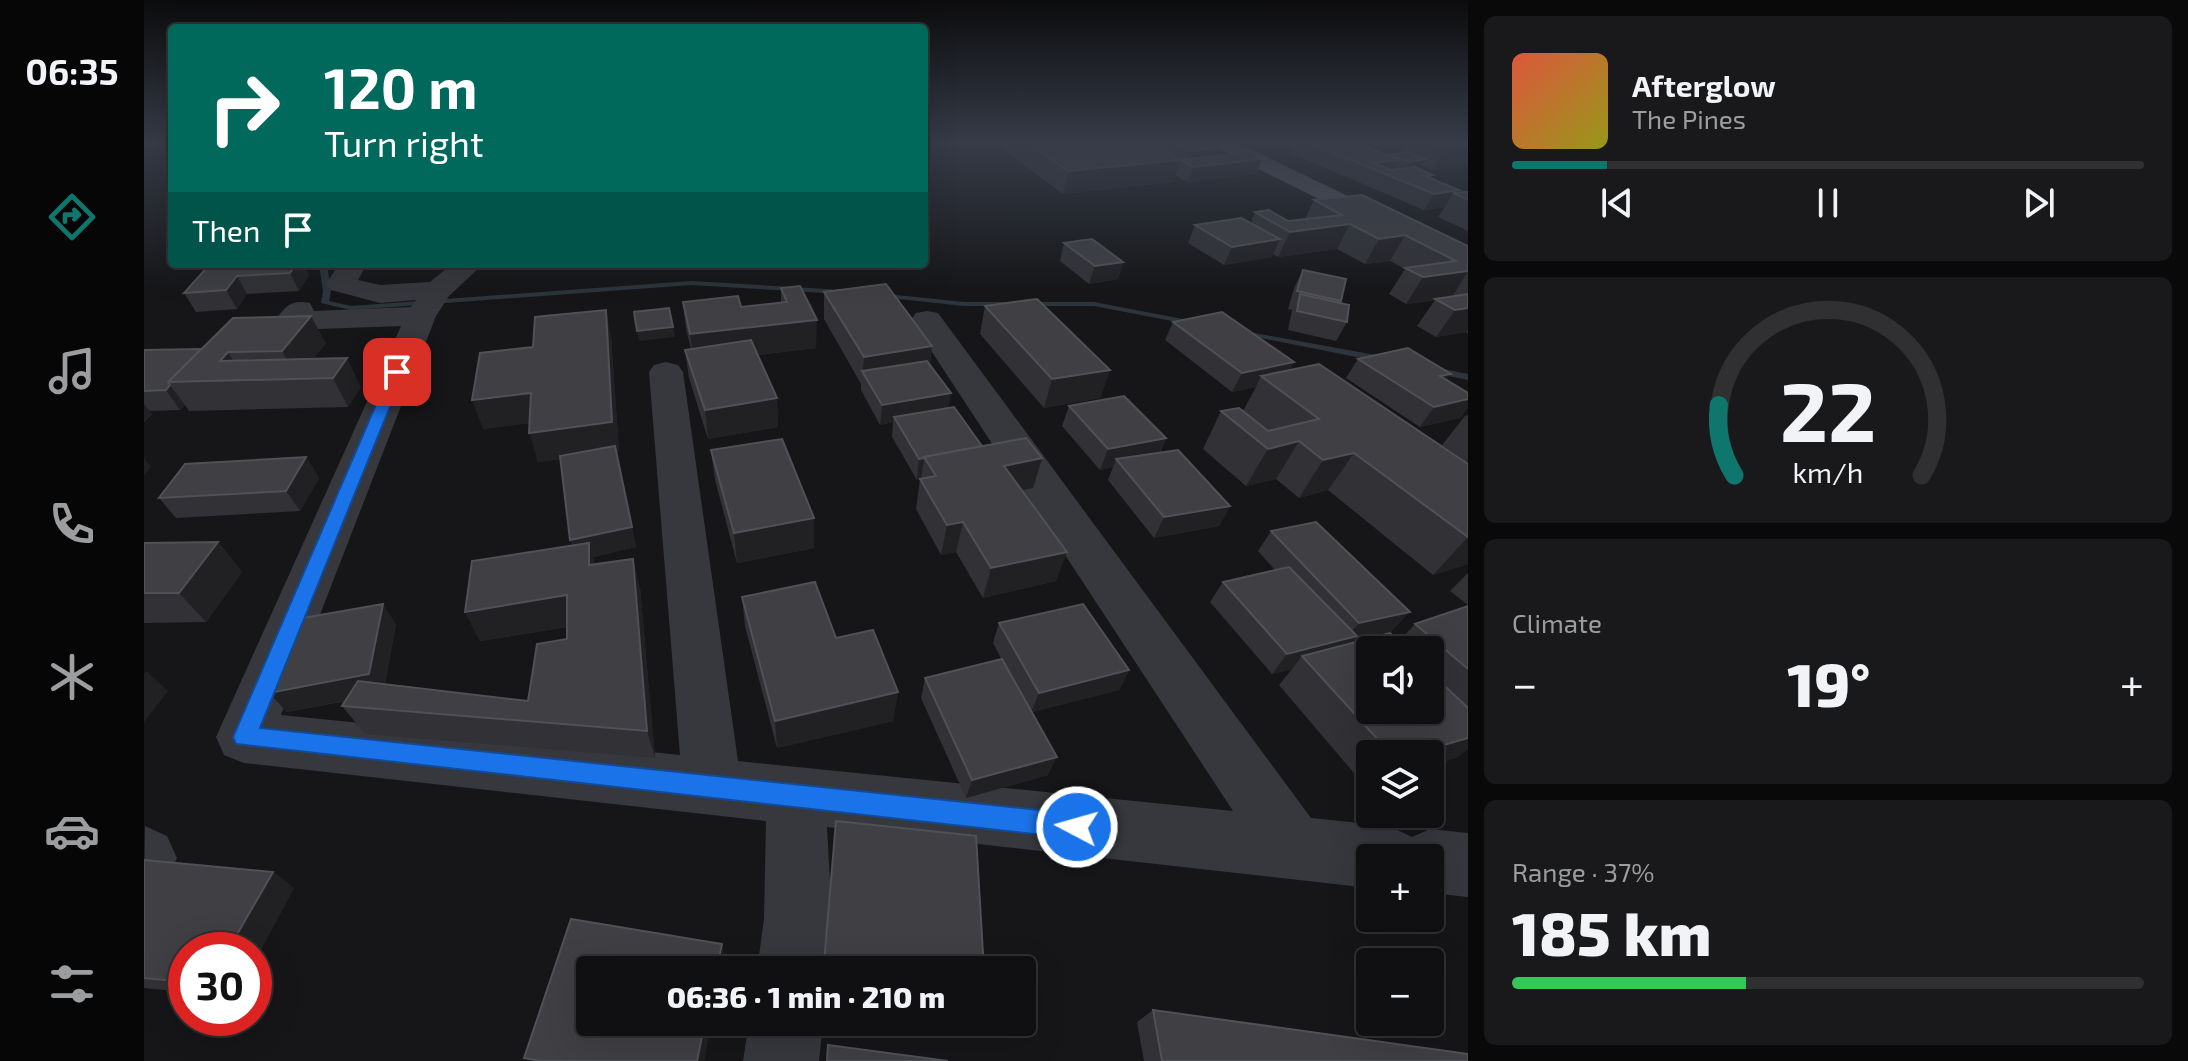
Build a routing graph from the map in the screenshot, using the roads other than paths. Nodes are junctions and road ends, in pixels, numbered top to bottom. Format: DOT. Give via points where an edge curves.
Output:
graph roads {
  1 [pos="1319,192"];
  2 [pos="1351,192"];
  3 [pos="1468,247"];
  4 [pos="1468,265"];
  5 [pos="351,268"];
  6 [pos="465,268"];
  7 [pos="430,303"];
  8 [pos="299,310"];
  9 [pos="927,320"];
  10 [pos="666,372"];
  11 [pos="712,788"];
  12 [pos="796,796"];
  13 [pos="1296,850"];
  14 [pos="1356,855"];
  15 [pos="1444,862"];
  16 [pos="1468,865"];
  17 [pos="794,956"];
  18 [pos="784,1036"];
  19 [pos="781,1061"];
  1 -- 4 [label="main road"];
  2 -- 3 [label="main road"];
  5 -- 7 [label="street" via="341,284"];
  6 -- 7 [label="street"];
  7 -- 8 [label="street" via="291,321"];
  7 -- 11 [label="street" via="244,737"];
  9 -- 13 [label="street"];
  10 -- 11 [label="street"];
  11 -- 12 [label="street"];
  12 -- 13 [label="street"];
  12 -- 17 [label="street"];
  13 -- 14 [label="street"];
  15 -- 16 [label="street"];
  18 -- 19 [label="street"];
}
